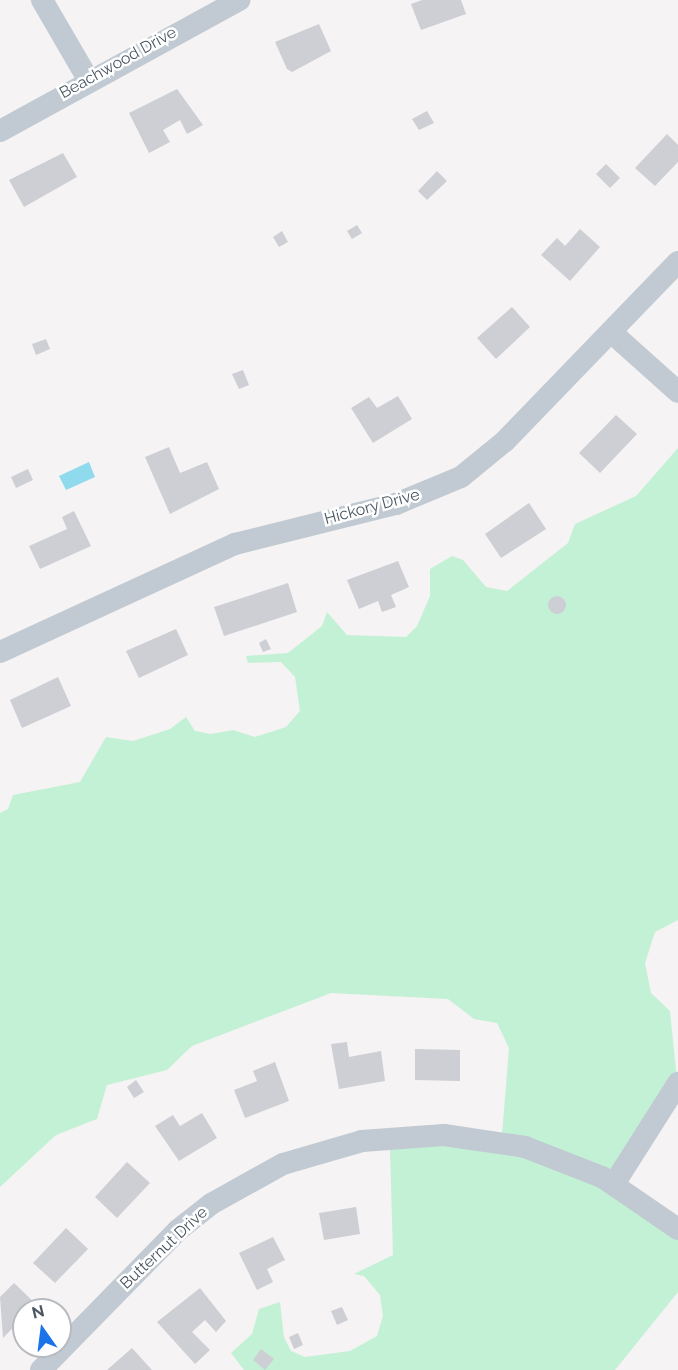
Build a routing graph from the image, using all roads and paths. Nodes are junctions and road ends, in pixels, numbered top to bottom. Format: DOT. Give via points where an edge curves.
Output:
graph roads {
  1 [pos="42,0"];
  2 [pos="239,0"];
  3 [pos="88,79"];
  4 [pos="0,130"];
  5 [pos="678,262"];
  6 [pos="611,332"];
  7 [pos="678,392"];
  8 [pos="2,646"];
  9 [pos="678,1083"];
  10 [pos="614,1184"];
  11 [pos="678,1229"];
  12 [pos="41,1370"];
  1 -- 3 [label="street"];
  2 -- 3 [label="street, Beachwood Drive"];
  3 -- 4 [label="street, Beachwood Drive"];
  5 -- 6 [label="street, Hickory Drive"];
  6 -- 7 [label="street"];
  6 -- 8 [label="street, Hickory Drive" via="505,441 461,477 396,504 235,544"];
  9 -- 10 [label="street"];
  11 -- 12 [label="street, Butternut Drive" via="602,1176 525,1147 444,1135 362,1141 283,1164 211,1204 178,1230"];
}
